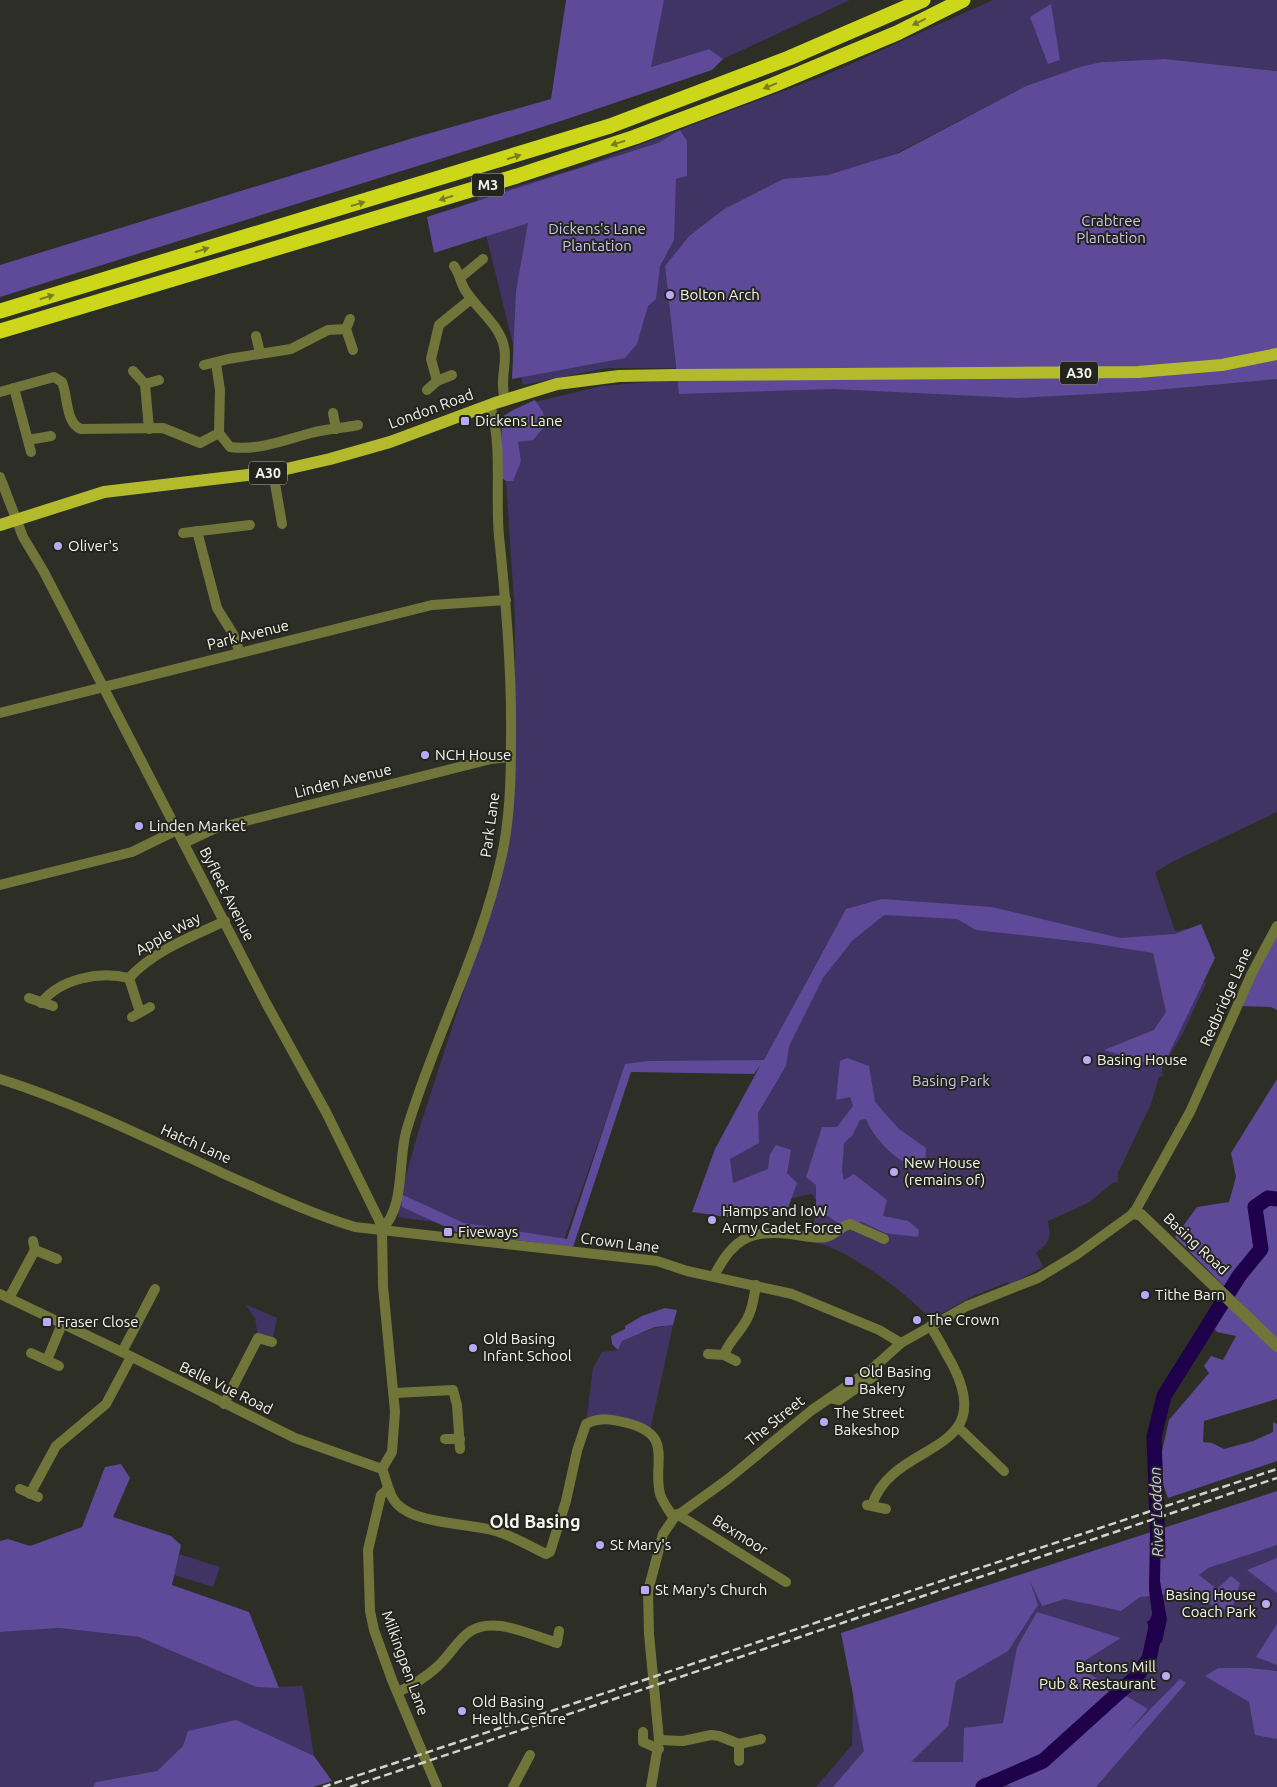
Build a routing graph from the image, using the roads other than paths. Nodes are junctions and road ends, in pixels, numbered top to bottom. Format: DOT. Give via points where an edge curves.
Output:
graph roads {
  1 [pos="922,0"];
  2 [pos="963,0"];
  3 [pos="483,259"];
  4 [pos="454,266"];
  5 [pos="461,278"];
  6 [pos="471,299"];
  7 [pos="0,311"];
  8 [pos="350,319"];
  9 [pos="346,329"];
  10 [pos="0,331"];
  11 [pos="256,336"];
  12 [pos="353,350"];
  13 [pos="260,353"];
  14 [pos="1277,354"];
  15 [pos="216,363"];
  16 [pos="204,366"];
  17 [pos="134,371"];
  18 [pos="452,375"];
  19 [pos="159,380"];
  20 [pos="437,381"];
  21 [pos="145,384"];
  22 [pos="14,388"];
  23 [pos="427,390"];
  24 [pos="0,392"];
  25 [pos="505,400"];
  26 [pos="490,405"];
  27 [pos="334,413"];
  28 [pos="358,425"];
  29 [pos="336,428"];
  30 [pos="149,429"];
  31 [pos="219,433"];
  32 [pos="51,436"];
  33 [pos="28,440"];
  34 [pos="31,452"];
  35 [pos="274,472"];
  36 [pos="0,477"];
  37 [pos="16,519"];
  38 [pos="282,524"];
  39 [pos="0,525"];
  40 [pos="250,525"];
  41 [pos="235,526"];
  42 [pos="197,531"];
  43 [pos="183,534"];
  44 [pos="237,538"];
  45 [pos="506,600"];
  46 [pos="240,653"];
  47 [pos="103,687"];
  48 [pos="0,713"];
  49 [pos="511,758"];
  50 [pos="177,830"];
  51 [pos="184,843"];
  52 [pos="0,885"];
  53 [pos="224,921"];
  54 [pos="1277,926"];
  55 [pos="129,978"];
  56 [pos="29,998"];
  57 [pos="41,1003"];
  58 [pos="53,1006"];
  59 [pos="141,1012"];
  60 [pos="0,1079"];
  61 [pos="1134,1213"];
  62 [pos="382,1230"];
  63 [pos="884,1239"];
  64 [pos="57,1259"];
  65 [pos="714,1276"];
  66 [pos="756,1285"];
  67 [pos="155,1289"];
  68 [pos="4,1296"];
  69 [pos="62,1324"];
  70 [pos="930,1326"];
  71 [pos="272,1342"];
  72 [pos="901,1343"];
  73 [pos="1277,1346"];
  74 [pos="31,1353"];
  75 [pos="127,1354"];
  76 [pos="708,1354"];
  77 [pos="724,1356"];
  78 [pos="47,1360"];
  79 [pos="736,1360"];
  80 [pos="59,1366"];
  81 [pos="394,1393"];
  82 [pos="224,1404"];
  83 [pos="959,1428"];
  84 [pos="445,1439"];
  85 [pos="382,1469"];
  86 [pos="1004,1470"];
  87 [pos="388,1489"];
  88 [pos="29,1493"];
  89 [pos="886,1508"];
  90 [pos="676,1516"];
  91 [pos="786,1582"];
  92 [pos="559,1631"];
  93 [pos="398,1692"];
  94 [pos="643,1732"];
  95 [pos="761,1739"];
  96 [pos="659,1744"];
  97 [pos="739,1744"];
  98 [pos="530,1755"];
  99 [pos="739,1761"];
  100 [pos="437,1787"];
  101 [pos="513,1787"];
  102 [pos="651,1787"];
  7 -- 1 [label="highway, M3, one-way" via="610,126 789,58"];
  2 -- 10 [label="highway, M3, one-way" via="896,33 782,81 635,138"];
  3 -- 5 [label="street"];
  4 -- 5 [label="street"];
  5 -- 6 [label="street"];
  6 -- 20 [label="street" via="439,325 431,359"];
  6 -- 25 [label="street" via="499,333 503,343 501,380"];
  8 -- 9 [label="street"];
  9 -- 12 [label="street"];
  9 -- 13 [label="street" via="328,330 290,349"];
  11 -- 13 [label="street"];
  13 -- 15 [label="street"];
  14 -- 25 [label="main road, London Road / A30" via="1222,365 1159,372 619,376 557,384"];
  15 -- 16 [label="street"];
  15 -- 31 [label="street" via="220,390"];
  17 -- 21 [label="street"];
  18 -- 20 [label="street"];
  19 -- 21 [label="street"];
  20 -- 23 [label="street"];
  21 -- 30 [label="street"];
  22 -- 24 [label="street"];
  22 -- 30 [label="street" via="59,378 76,427"];
  22 -- 33 [label="street"];
  25 -- 26 [label="main road, London Road / A30"];
  26 -- 35 [label="main road, London Road / A30" via="366,450"];
  26 -- 45 [label="street, Park Lane" via="497,429 497,509"];
  27 -- 29 [label="street"];
  28 -- 29 [label="street"];
  29 -- 31 [label="street" via="287,441 239,448 230,447"];
  30 -- 31 [label="street" via="174,431 196,442 205,442"];
  32 -- 33 [label="street"];
  33 -- 34 [label="street"];
  35 -- 37 [label="main road, London Road / A30" via="104,492"];
  35 -- 38 [label="street"];
  36 -- 37 [label="street, Byfleet Avenue"];
  37 -- 39 [label="main road, London Road / A30"];
  37 -- 47 [label="street, Byfleet Avenue"];
  40 -- 41 [label="street"];
  41 -- 42 [label="street"];
  41 -- 44 [label="street"];
  42 -- 43 [label="street"];
  42 -- 46 [label="street" via="217,608"];
  45 -- 46 [label="street, Park Avenue" via="432,605"];
  45 -- 49 [label="street, Park Lane" via="512,684"];
  46 -- 47 [label="street, Park Avenue"];
  47 -- 48 [label="street, Park Avenue"];
  47 -- 50 [label="street, Byfleet Avenue"];
  49 -- 51 [label="street, Linden Avenue" via="482,761 214,829"];
  49 -- 62 [label="street, Park Lane" via="502,858 406,1134 394,1208"];
  50 -- 51 [label="street, Byfleet Avenue"];
  50 -- 52 [label="street" via="132,852"];
  51 -- 53 [label="street, Byfleet Avenue"];
  53 -- 55 [label="street, Apple Way" via="162,951 142,964"];
  53 -- 62 [label="street, Byfleet Avenue" via="372,1201"];
  54 -- 61 [label="street, Redbridge Lane" via="1252,973 1190,1112"];
  55 -- 57 [label="street, Apple Way" via="99,974 57,988"];
  55 -- 59 [label="street, Apple Way"];
  56 -- 57 [label="street"];
  57 -- 58 [label="street"];
  60 -- 62 [label="street, Hatch Lane" via="121,1127 313,1213 355,1227"];
  61 -- 70 [label="street, The Street" via="1038,1278 967,1306"];
  61 -- 73 [label="street, Basing Road" via="1141,1215"];
  62 -- 65 [label="street, Crown Lane" via="647,1260"];
  62 -- 81 [label="street" via="383,1286"];
  63 -- 65 [label="street" via="850,1224 827,1238 785,1234 753,1237 736,1242 722,1258"];
  64 -- 68 [label="street" via="34,1245"];
  65 -- 66 [label="street, Crown Lane"];
  66 -- 72 [label="street, Crown Lane" via="819,1304"];
  66 -- 77 [label="street" via="751,1311 729,1342"];
  67 -- 75 [label="street"];
  68 -- 69 [label="street, Belle Vue Road"];
  69 -- 75 [label="street, Belle Vue Road"];
  69 -- 78 [label="street"];
  70 -- 72 [label="street, The Street"];
  70 -- 83 [label="street" via="959,1378 964,1405"];
  71 -- 82 [label="street" via="258,1338"];
  72 -- 90 [label="street, The Street"];
  74 -- 78 [label="street"];
  75 -- 82 [label="street, Belle Vue Road"];
  75 -- 88 [label="street" via="106,1404 56,1446"];
  76 -- 77 [label="street"];
  77 -- 79 [label="street"];
  78 -- 80 [label="street"];
  81 -- 84 [label="street" via="453,1390 458,1405 460,1444"];
  81 -- 85 [label="street" via="392,1452"];
  82 -- 85 [label="street, Belle Vue Road" via="294,1438"];
  83 -- 86 [label="street"];
  83 -- 89 [label="street" via="944,1442 893,1473 869,1505"];
  85 -- 87 [label="street"];
  87 -- 90 [label="street" via="395,1503 413,1515 493,1530 546,1554 550,1552 566,1501 586,1424 599,1418 613,1419 633,1424 650,1433 656,1441 660,1494"];
  87 -- 93 [label="street, Milkingpen Lane" via="381,1495 368,1550 368,1592 374,1630"];
  90 -- 91 [label="street, Bexmoor"];
  90 -- 96 [label="street, The Street" via="663,1534 648,1591"];
  92 -- 93 [label="street" via="557,1643 503,1626 478,1629 461,1637 438,1666"];
  93 -- 100 [label="street, Milkingpen Lane"];
  94 -- 96 [label="street" via="643,1742"];
  95 -- 97 [label="street"];
  96 -- 97 [label="street" via="711,1735"];
  96 -- 102 [label="street, The Street"];
  97 -- 99 [label="street"];
  98 -- 101 [label="street"];
}
